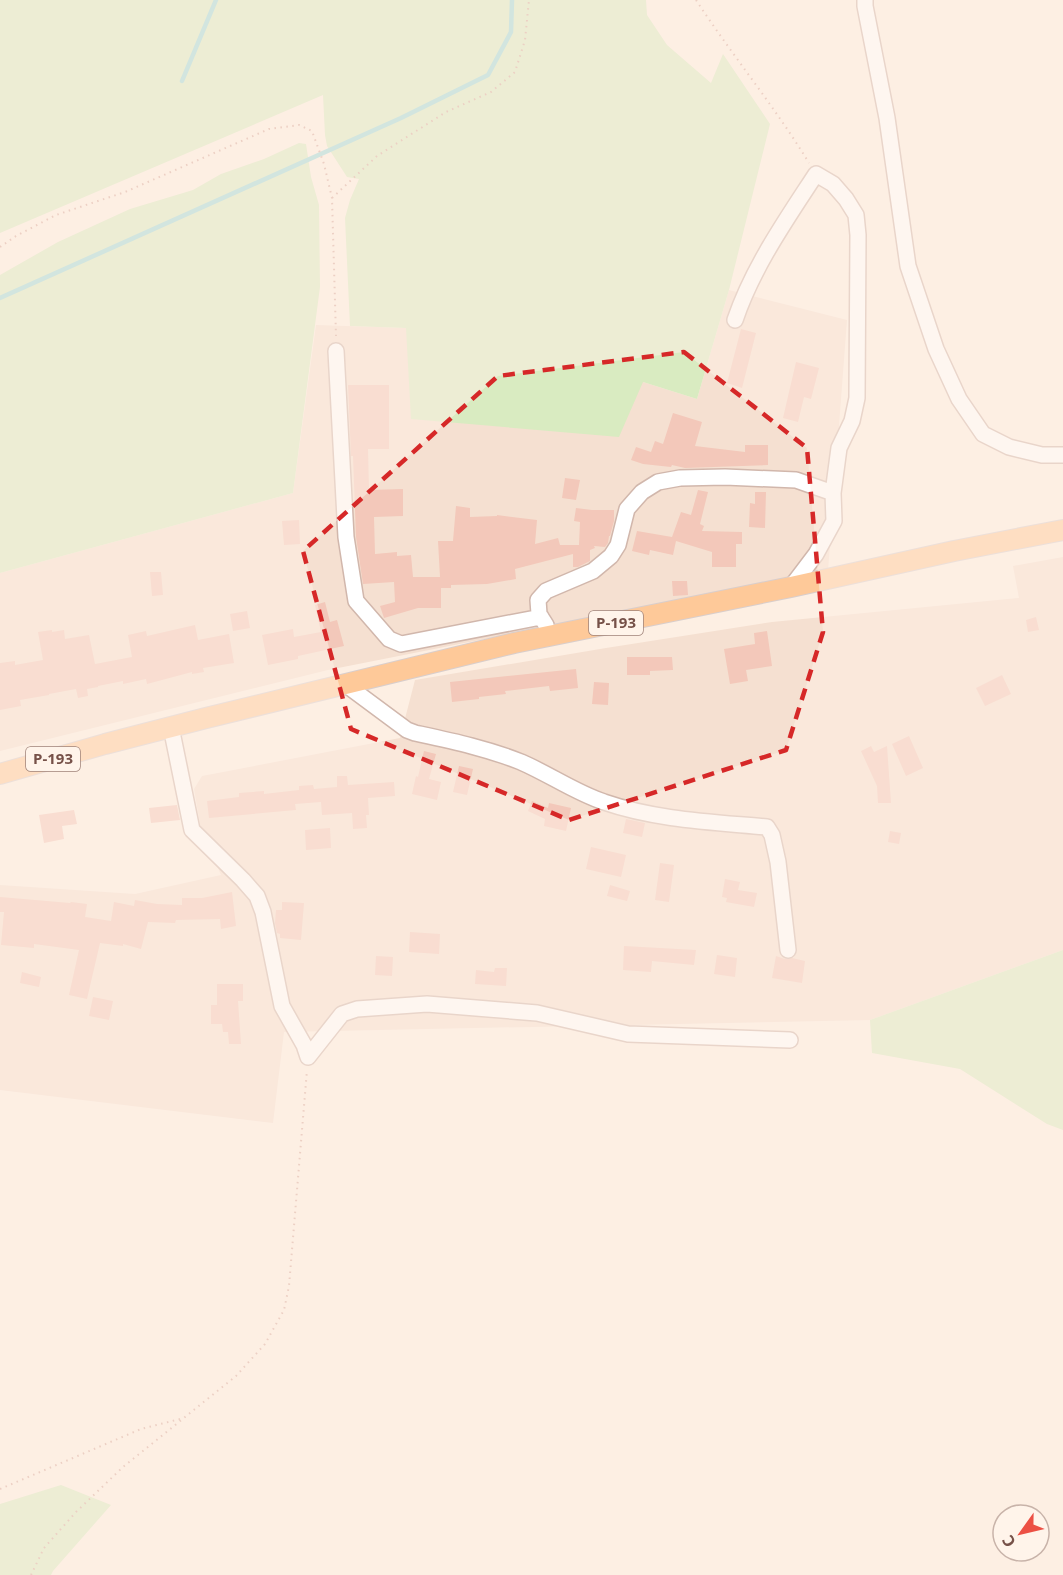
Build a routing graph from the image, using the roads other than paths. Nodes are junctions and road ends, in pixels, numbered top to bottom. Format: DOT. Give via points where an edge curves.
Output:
graph roads {
  1 [pos="865,0"];
  2 [pos="735,320"];
  3 [pos="336,351"];
  4 [pos="1063,455"];
  5 [pos="833,493"];
  6 [pos="1063,530"];
  7 [pos="791,586"];
  8 [pos="541,617"];
  9 [pos="552,636"];
  10 [pos="345,684"];
  11 [pos="171,727"];
  12 [pos="0,774"];
  13 [pos="788,951"];
  14 [pos="790,1040"];
  1 -- 4 [label="lane" via="908,266 936,349 959,399 983,434 1009,447 1042,455"];
  2 -- 5 [label="lane" via="766,254 816,174 833,184 856,215 858,235 857,398 852,421 839,448"];
  3 -- 8 [label="lane" via="346,537 356,601 389,639 401,644"];
  5 -- 7 [label="lane" via="834,521 816,554"];
  5 -- 8 [label="lane" via="796,480 725,477 658,482 627,509 618,545 611,556 593,571 546,591 538,600"];
  6 -- 7 [label="main road, Р-193"];
  7 -- 9 [label="main road, Р-193"];
  8 -- 9 [label="lane"];
  9 -- 10 [label="main road, Р-193"];
  10 -- 11 [label="main road, Р-193"];
  10 -- 13 [label="lane" via="415,733 484,748 602,802 637,812 767,827 778,862"];
  11 -- 12 [label="main road, Р-193"];
  11 -- 14 [label="lane" via="192,830 257,896 282,1006 308,1057 342,1014 357,1009 427,1004 537,1013 628,1034"];
}
